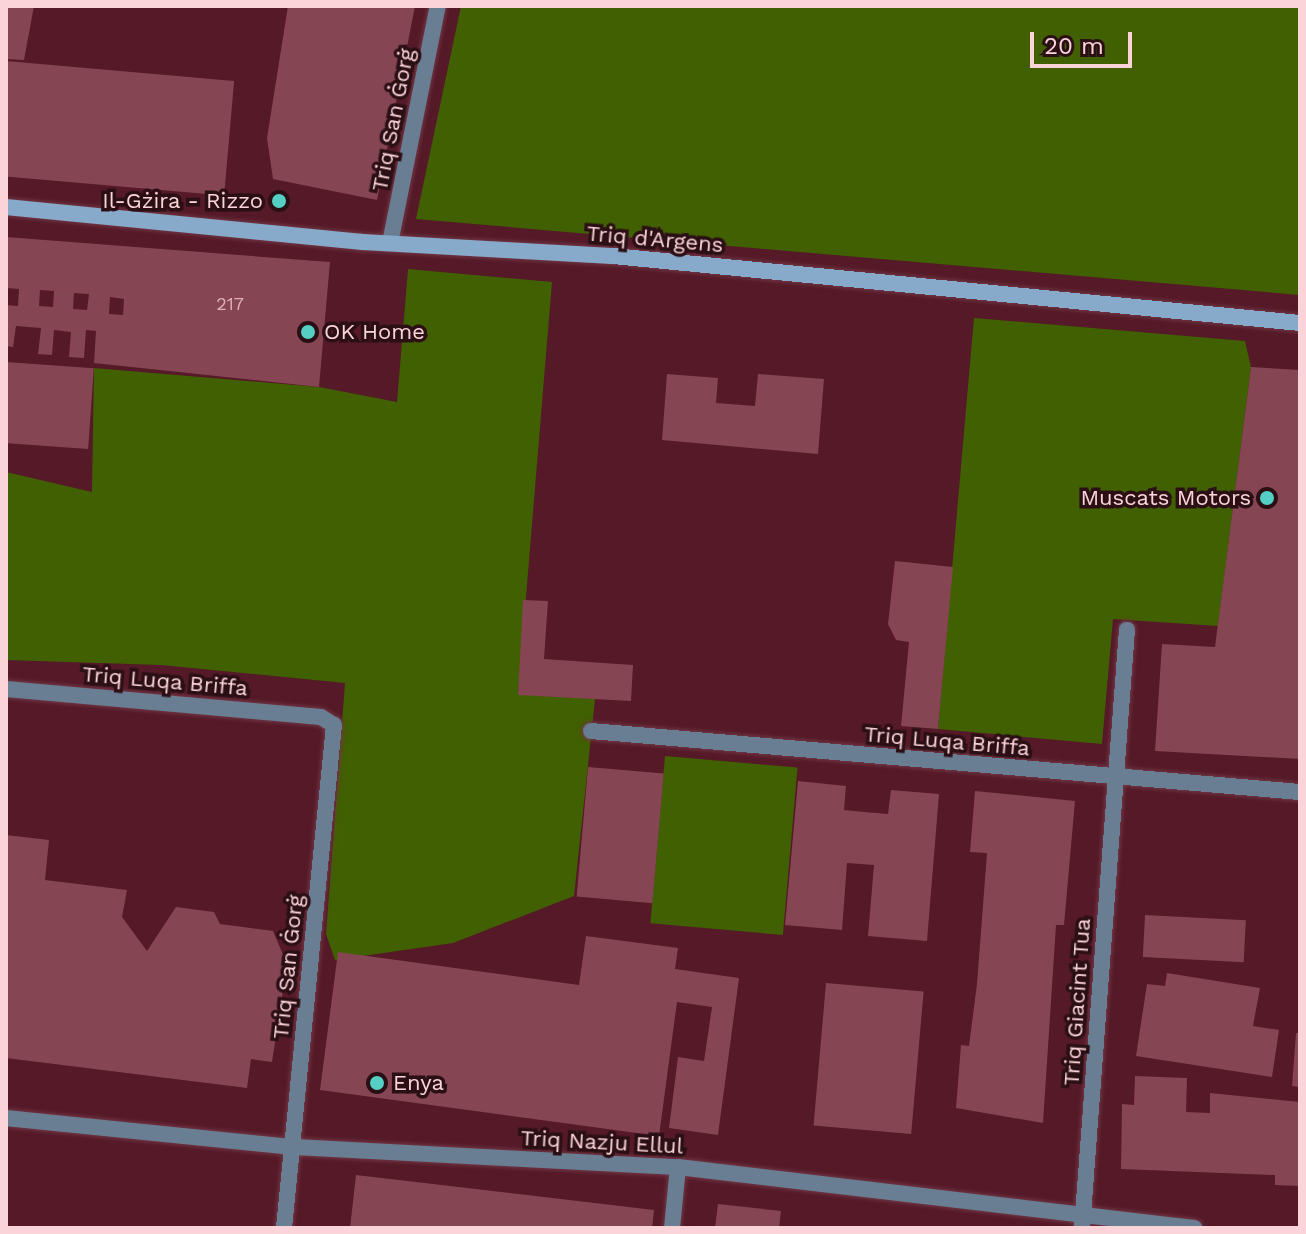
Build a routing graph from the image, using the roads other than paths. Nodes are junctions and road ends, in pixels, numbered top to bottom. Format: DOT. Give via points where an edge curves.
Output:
graph roads {
  1 [pos="438,6"];
  2 [pos="6,207"];
  3 [pos="390,243"];
  4 [pos="1300,323"];
  5 [pos="1127,630"];
  6 [pos="6,689"];
  7 [pos="321,717"];
  8 [pos="591,731"];
  9 [pos="1116,779"];
  10 [pos="1300,792"];
  11 [pos="6,1118"];
  12 [pos="293,1147"];
  13 [pos="678,1167"];
  14 [pos="1083,1224"];
  15 [pos="284,1228"];
  16 [pos="672,1228"];
  17 [pos="1194,1228"];
  1 -- 3 [label="street, Triq San Ġorġ"];
  2 -- 3 [label="main road, Triq d'Argens"];
  3 -- 4 [label="main road, Triq d'Argens" via="613,256"];
  5 -- 9 [label="street, Triq Giacint Tua"];
  6 -- 7 [label="street, Triq Luqa Briffa"];
  7 -- 12 [label="street, Triq San Ġorġ" via="334,725"];
  8 -- 9 [label="street, Triq Luqa Briffa"];
  9 -- 10 [label="street, Triq Luqa Briffa"];
  9 -- 14 [label="street, Triq Giacint Tua"];
  11 -- 12 [label="street, Triq Nazju Ellul"];
  12 -- 13 [label="street, Triq Nazju Ellul"];
  12 -- 15 [label="street, Triq San Ġorġ"];
  13 -- 14 [label="street, Triq Nazju Ellul"];
  13 -- 16 [label="street"];
  14 -- 17 [label="street, Triq Nazju Ellul"];
}
